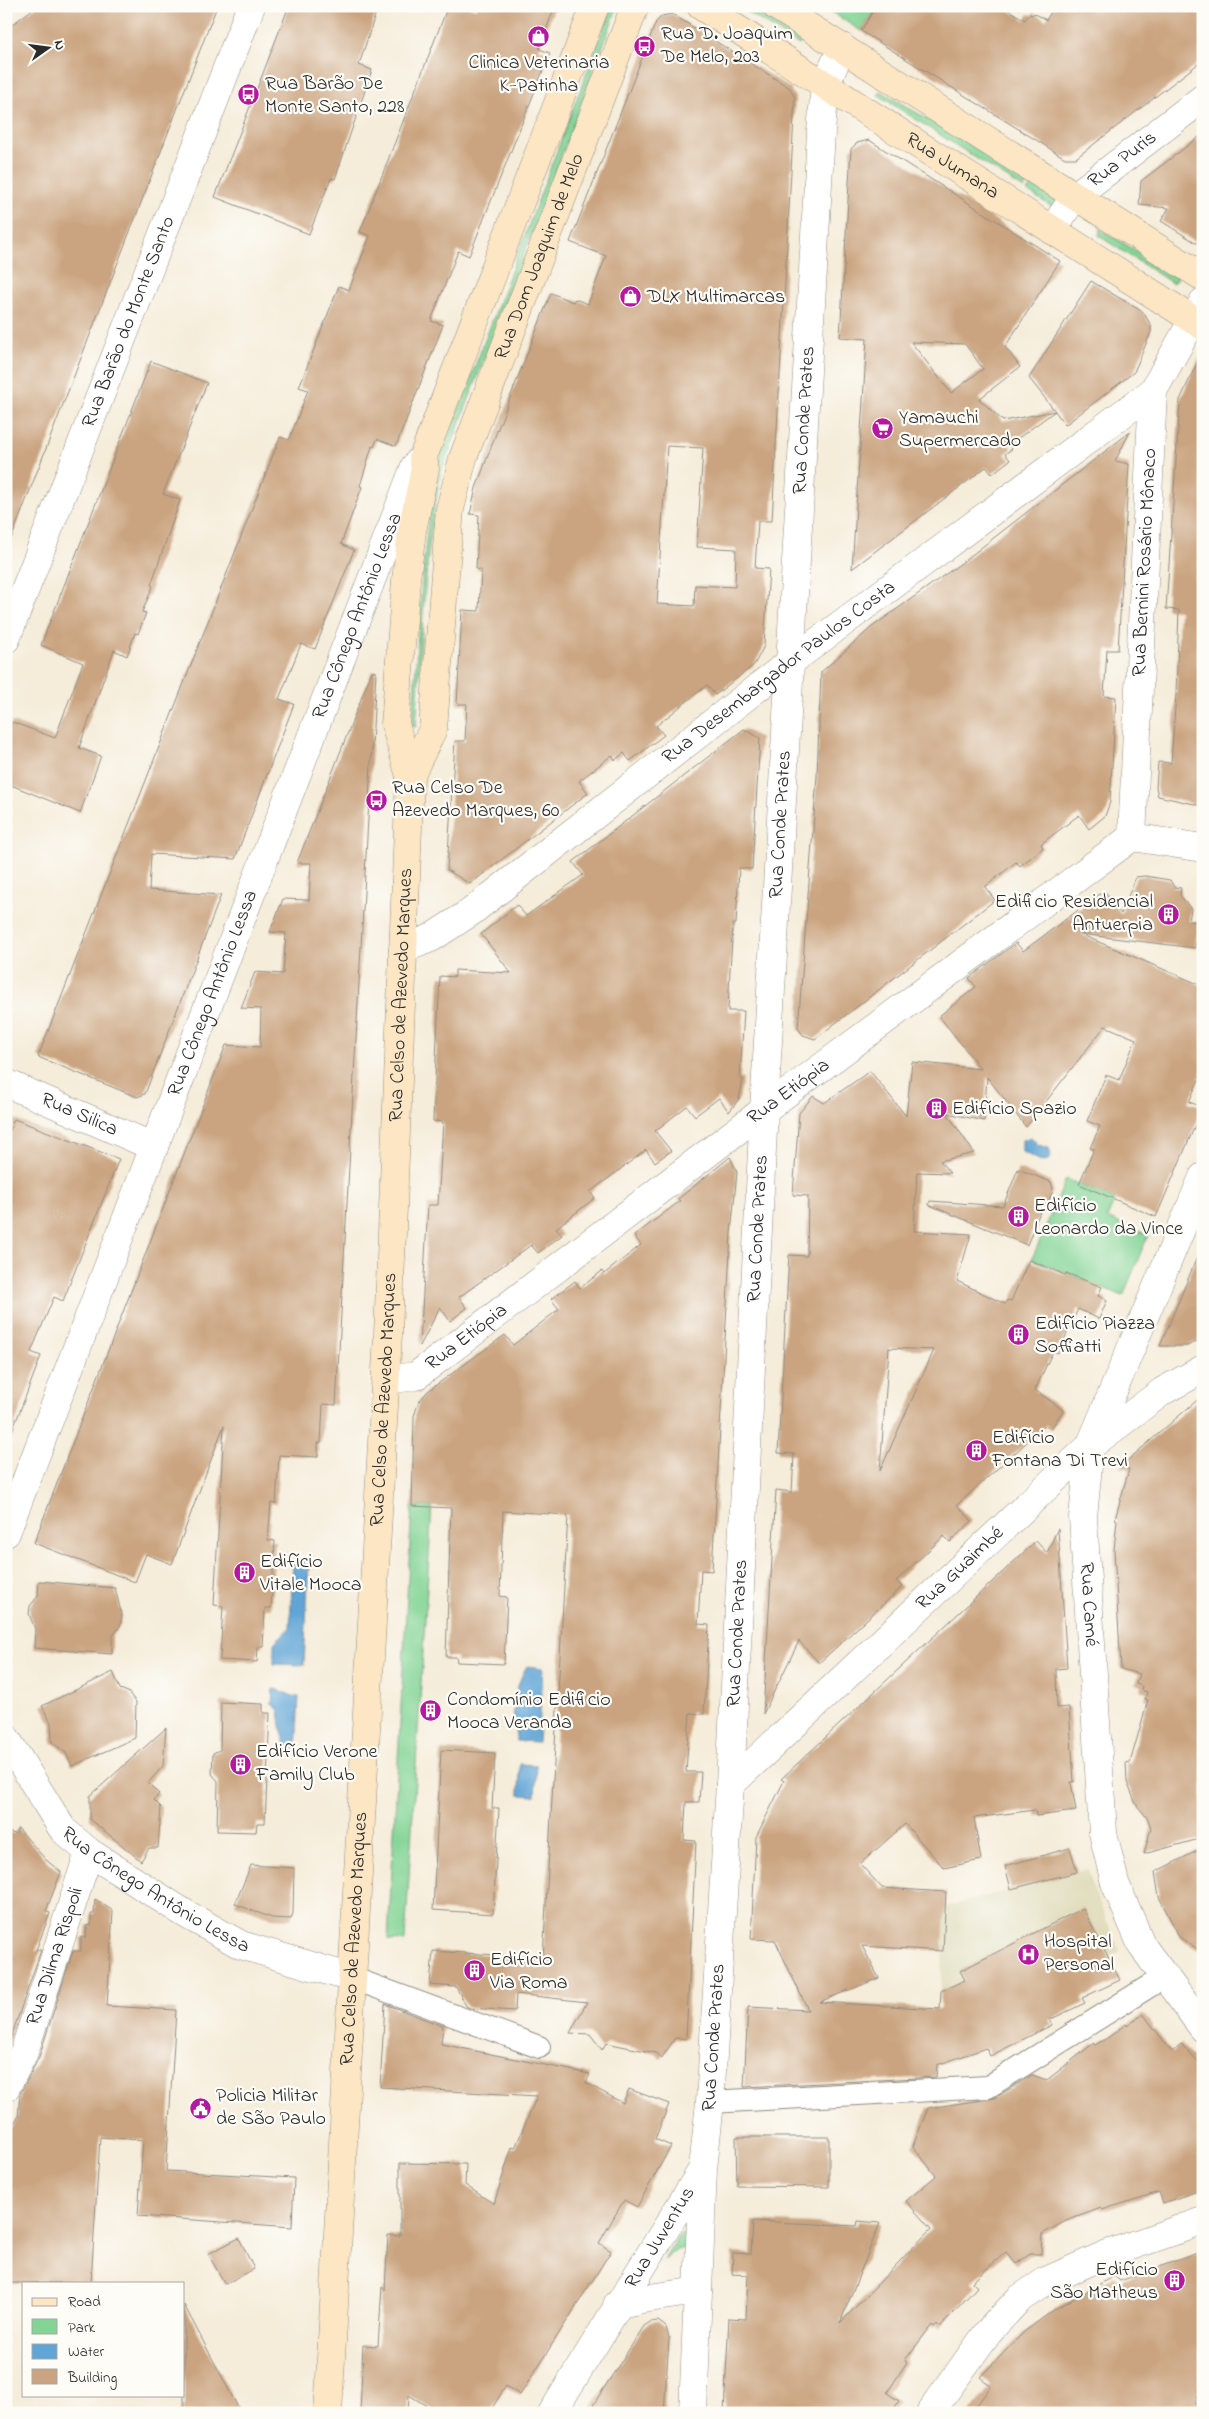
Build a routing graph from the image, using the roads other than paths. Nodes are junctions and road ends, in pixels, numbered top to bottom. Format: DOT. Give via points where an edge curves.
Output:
graph roads {
  1 [pos="251,6"];
  2 [pos="595,6"];
  3 [pos="635,6"];
  4 [pos="701,6"];
  5 [pos="776,6"];
  6 [pos="842,47"];
  7 [pos="825,86"];
  8 [pos="1203,98"];
  9 [pos="1075,196"];
  10 [pos="1052,230"];
  11 [pos="1203,277"];
  12 [pos="1199,316"];
  13 [pos="1153,391"];
  14 [pos="423,457"];
  15 [pos="450,510"];
  16 [pos="6,639"];
  17 [pos="789,663"];
  18 [pos="410,776"];
  19 [pos="1132,837"];
  20 [pos="1203,848"];
  21 [pos="403,949"];
  22 [pos="6,1083"];
  23 [pos="764,1110"];
  24 [pos="154,1146"];
  25 [pos="1203,1177"];
  26 [pos="1203,1368"];
  27 [pos="386,1380"];
  28 [pos="1090,1446"];
  29 [pos="6,1533"];
  30 [pos="6,1738"];
  31 [pos="730,1785"];
  32 [pos="89,1852"];
  33 [pos="1164,1977"];
  34 [pos="352,1978"];
  35 [pos="1203,2028"];
  36 [pos="540,2047"];
  37 [pos="6,2087"];
  38 [pos="710,2102"];
  39 [pos="703,2169"];
  40 [pos="1203,2221"];
  41 [pos="698,2291"];
  42 [pos="617,2305"];
  43 [pos="328,2413"];
  44 [pos="552,2413"];
  45 [pos="693,2413"];
  46 [pos="930,2413"];
  1 -- 16 [label="street, Rua Barão do Monte Santo"];
  2 -- 14 [label="main road, Rua Dom Joaquim de Melo"];
  3 -- 15 [label="main road, Rua Dom Joaquim de Melo" via="463,458"];
  4 -- 7 [label="main road, Rua Jumana"];
  5 -- 6 [label="main road, Rua Jumana"];
  6 -- 7 [label="street, Rua Conde Prates"];
  6 -- 9 [label="main road, Rua Jumana"];
  7 -- 10 [label="main road, Rua Jumana"];
  7 -- 17 [label="street, Rua Conde Prates"];
  8 -- 9 [label="street, Rua Puris"];
  9 -- 10 [label="street, Rua Puris"];
  9 -- 11 [label="main road, Rua Jumana"];
  10 -- 12 [label="main road, Rua Jumana"];
  12 -- 13 [label="street, Rua Bernini Rosário Mônaco"];
  13 -- 17 [label="street, Rua Desembargador Paulos Costa"];
  13 -- 19 [label="street, Rua Bernini Rosário Mônaco"];
  14 -- 18 [label="main road, Rua Celso de Azevedo Marques" via="425,469 406,580 395,724"];
  14 -- 24 [label="street, Rua Cônego Antônio Lessa" via="415,466"];
  15 -- 18 [label="main road, Rua Celso de Azevedo Marques" via="433,730"];
  17 -- 21 [label="street, Rua Desembargador Paulos Costa" via="471,912 431,938"];
  17 -- 23 [label="street, Rua Conde Prates"];
  18 -- 21 [label="main road, Rua Celso de Azevedo Marques"];
  19 -- 20 [label="street"];
  19 -- 23 [label="street, Rua Etiópia"];
  21 -- 27 [label="main road, Rua Celso de Azevedo Marques"];
  22 -- 24 [label="street, Rua Silica"];
  23 -- 27 [label="street, Rua Etiópia" via="416,1376"];
  23 -- 31 [label="street, Rua Conde Prates"];
  24 -- 29 [label="street, Rua Cônego Antônio Lessa"];
  25 -- 28 [label="street, Rua Camé"];
  26 -- 28 [label="street, Rua Guaimbé" via="1163,1391"];
  27 -- 34 [label="main road, Rua Celso de Azevedo Marques"];
  28 -- 31 [label="street, Rua Guaimbé"];
  28 -- 33 [label="street, Rua Camé" via="1083,1517 1103,1833 1115,1882 1132,1926"];
  30 -- 32 [label="street, Rua Cônego Antônio Lessa" via="63,1830"];
  31 -- 38 [label="street, Rua Conde Prates"];
  32 -- 34 [label="street, Rua Cônego Antônio Lessa" via="241,1945"];
  32 -- 37 [label="street, Rua Dilma Rispoli" via="24,2052"];
  33 -- 35 [label="street, Rua Camé"];
  33 -- 38 [label="street" via="988,2087"];
  34 -- 36 [label="street"];
  34 -- 43 [label="main road, Rua Celso de Azevedo Marques"];
  38 -- 39 [label="street, Rua Conde Prates"];
  39 -- 41 [label="street, Rua Conde Prates"];
  39 -- 42 [label="street, Rua Juventus"];
  40 -- 46 [label="street" via="1105,2255 1046,2281 1019,2299 988,2332"];
  41 -- 42 [label="street, Rua Juventus"];
  41 -- 45 [label="street, Rua Conde Prates"];
  42 -- 44 [label="street, Rua Juventus"];
}
